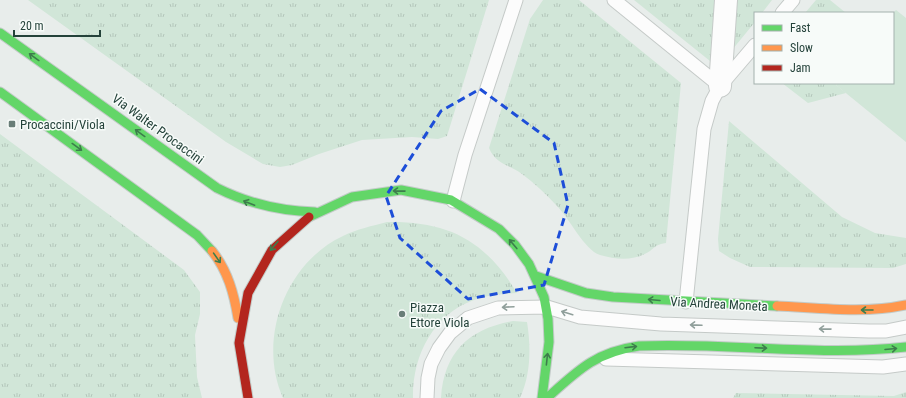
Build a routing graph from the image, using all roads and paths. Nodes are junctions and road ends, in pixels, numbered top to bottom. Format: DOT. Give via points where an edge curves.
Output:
graph roads {
  1 [pos="516,0"];
  2 [pos="614,0"];
  3 [pos="726,0"];
  4 [pos="793,0"];
  5 [pos="783,12"];
  6 [pos="0,33"];
  7 [pos="754,45"];
  8 [pos="720,86"];
  9 [pos="0,92"];
  10 [pos="453,201"];
  11 [pos="315,212"];
  12 [pos="536,276"];
  13 [pos="686,302"];
  14 [pos="906,305"];
  15 [pos="547,307"];
  16 [pos="906,327"];
  17 [pos="239,328"];
  18 [pos="906,347"];
  19 [pos="594,359"];
  20 [pos="906,364"];
  21 [pos="248,398"];
  22 [pos="427,398"];
  23 [pos="542,398"];
  24 [pos="547,398"];
  1 -- 10 [label="lane" via="465,154"];
  2 -- 8 [label="lane"];
  3 -- 8 [label="street"];
  4 -- 5 [label="lane"];
  11 -- 6 [label="street, Via Walter Procaccini, one-way" via="281,212 263,208 217,188"];
  7 -- 8 [label="lane"];
  8 -- 13 [label="lane" via="712,101 704,129"];
  9 -- 17 [label="street, one-way" via="197,235 228,277 235,296"];
  10 -- 11 [label="street, one-way" via="418,191 381,191 344,199"];
  12 -- 10 [label="street, one-way" via="507,236 473,210"];
  11 -- 17 [label="street, one-way" via="284,236 262,263 247,294"];
  13 -- 12 [label="street, Via Andrea Moneta, one-way" via="586,293"];
  12 -- 15 [label="street"];
  14 -- 13 [label="street, Via Andrea Moneta, one-way" via="859,310"];
  16 -- 15 [label="lane, Via Andrea Moneta, one-way" via="869,331 661,324 580,317"];
  15 -- 22 [label="lane, one-way" via="498,308 468,318 457,326 444,340 435,356 428,378"];
  23 -- 15 [label="street, one-way" via="548,344"];
  17 -- 21 [label="street" via="239,357 243,386"];
  19 -- 18 [label="street, one-way" via="617,349 643,346 841,350"];
  19 -- 20 [label="lane" via="876,366"];
  19 -- 24 [label="street"];
}
